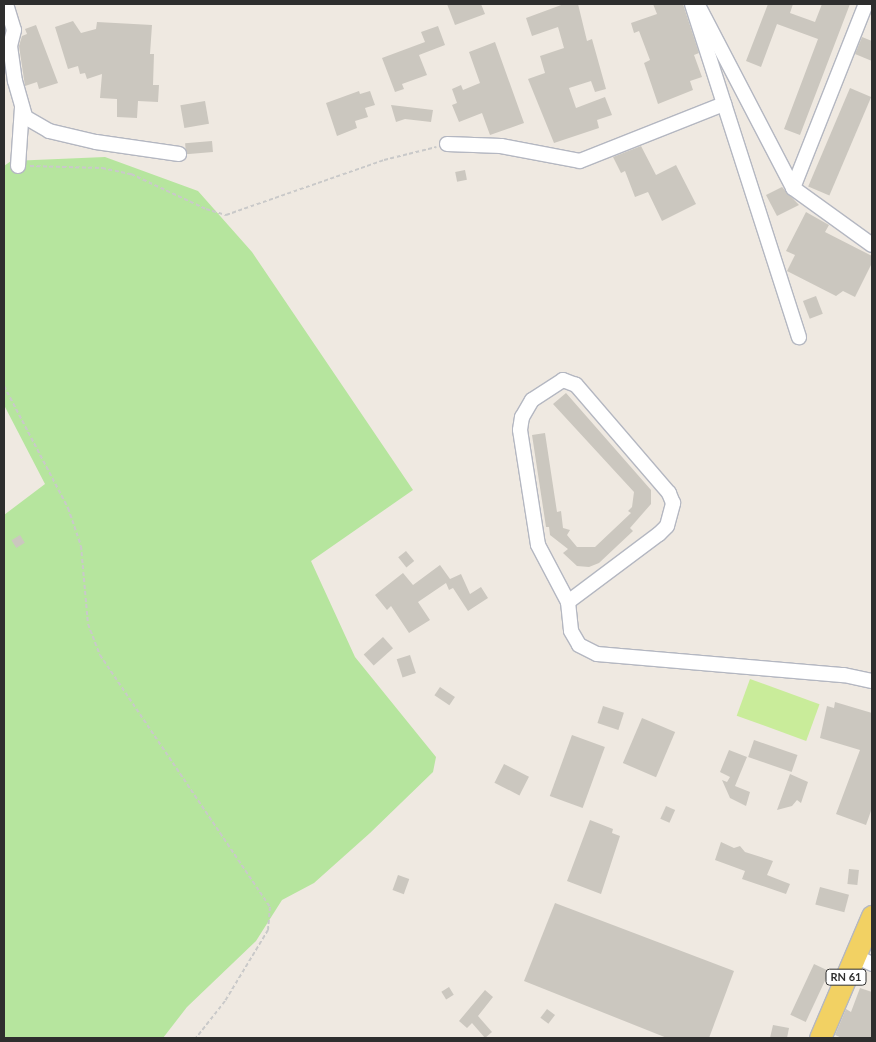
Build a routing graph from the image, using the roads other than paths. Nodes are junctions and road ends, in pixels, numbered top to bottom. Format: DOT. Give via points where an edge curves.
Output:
graph roads {
  1 [pos="6,4"];
  2 [pos="692,4"];
  3 [pos="697,4"];
  4 [pos="866,4"];
  5 [pos="724,104"];
  6 [pos="22,108"];
  7 [pos="448,144"];
  8 [pos="179,154"];
  9 [pos="18,166"];
  10 [pos="793,188"];
  11 [pos="872,245"];
  12 [pos="799,337"];
  13 [pos="568,602"];
  14 [pos="872,681"];
  15 [pos="872,916"];
  16 [pos="864,960"];
  17 [pos="823,1037"];
  1 -- 6 [label="street" via="14,30 10,46"];
  2 -- 5 [label="street"];
  3 -- 10 [label="street"];
  4 -- 10 [label="street"];
  5 -- 7 [label="street" via="580,160 501,146"];
  5 -- 12 [label="street"];
  6 -- 8 [label="street" via="25,117 49,131 96,142"];
  6 -- 9 [label="street"];
  10 -- 11 [label="street"];
  13 -- 13 [label="street" via="538,545 520,430 522,417 532,400 562,380 576,385 669,493 673,504 667,526 659,534"];
  13 -- 14 [label="street" via="571,631 579,645 597,654 844,675"];
  15 -- 16 [label="main road, RN 61"];
  16 -- 17 [label="main road, RN 61"];
}
